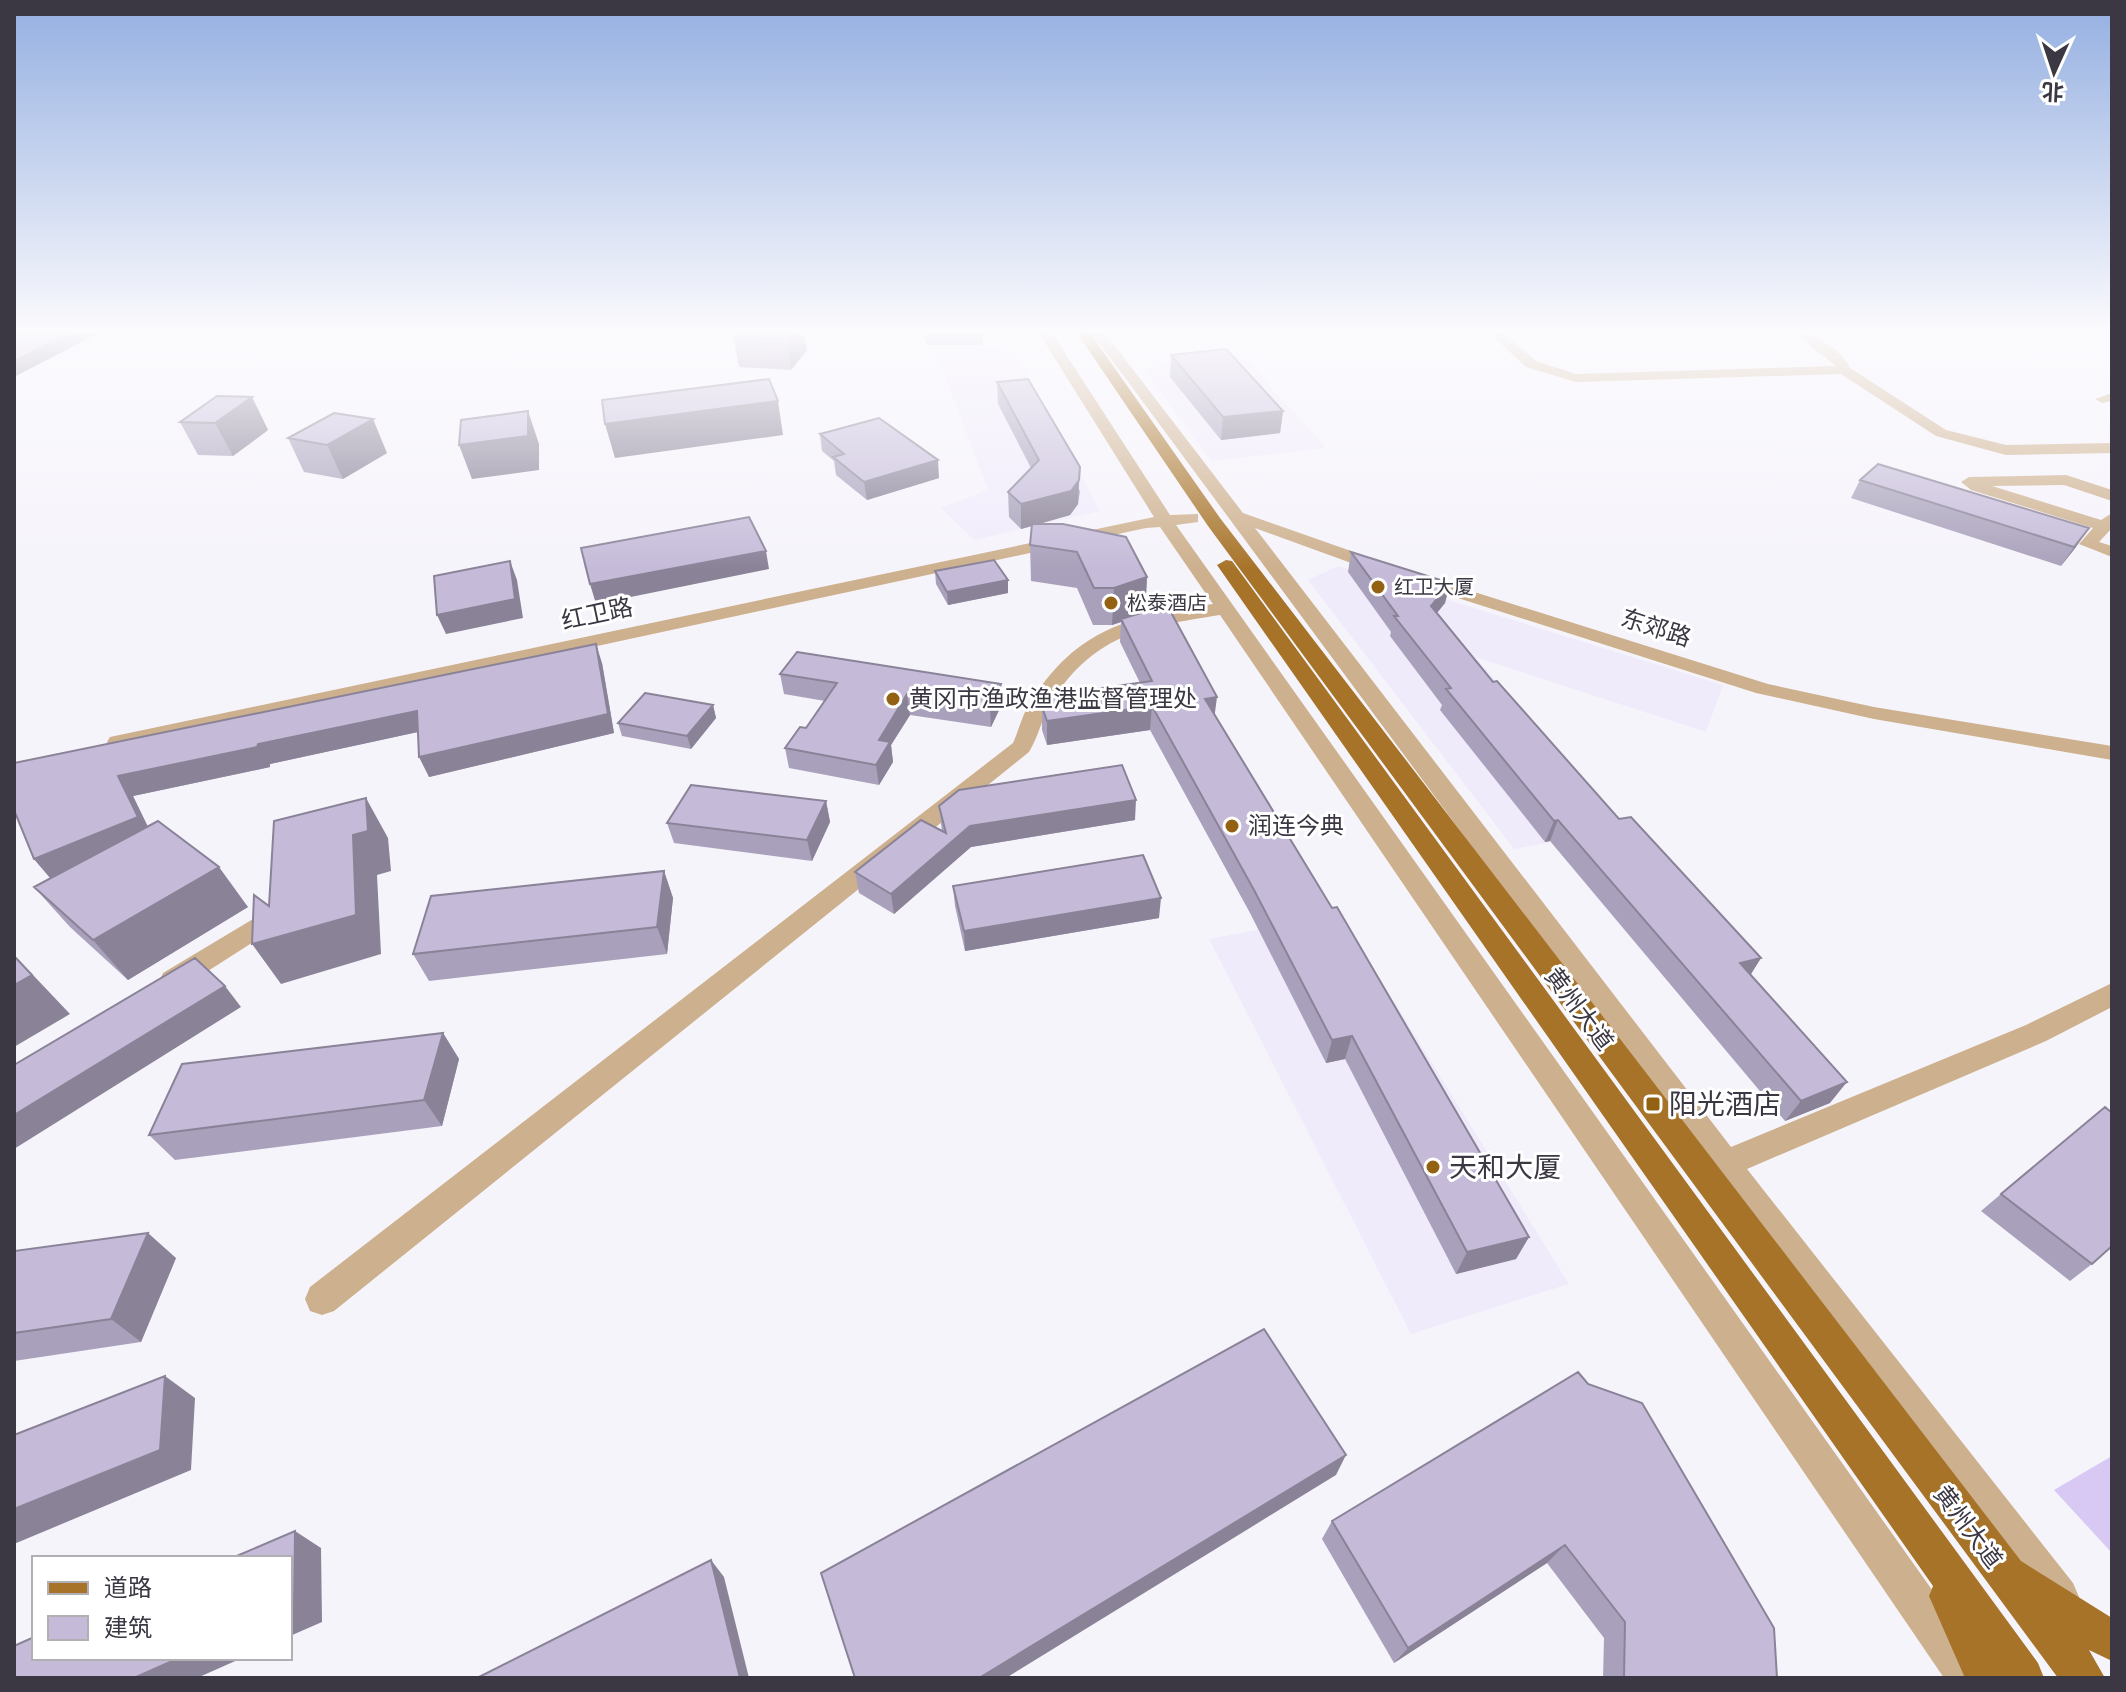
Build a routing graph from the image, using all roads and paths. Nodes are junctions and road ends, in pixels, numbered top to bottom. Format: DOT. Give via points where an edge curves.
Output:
graph roads {
  1 [pos="1106,412"];
  2 [pos="1118,412"];
  3 [pos="1128,412"];
  4 [pos="1158,412"];
  5 [pos="1909,412"];
  6 [pos="2112,448"];
  7 [pos="2112,496"];
  8 [pos="1185,513"];
  9 [pos="1237,515"];
  10 [pos="2108,522"];
  11 [pos="2112,552"];
  12 [pos="1226,608"];
  13 [pos="91,748"];
  14 [pos="2112,753"];
  15 [pos="283,882"];
  16 [pos="2112,994"];
  17 [pos="147,996"];
  18 [pos="1725,1164"];
  19 [pos="322,1299"];
  20 [pos="1979,1542"];
  21 [pos="1926,1546"];
  22 [pos="2096,1632"];
  23 [pos="1969,1678"];
  24 [pos="1987,1678"];
  25 [pos="2023,1678"];
  26 [pos="2084,1678"];
  1 -- 8 [label="street"];
  2 -- 8 [label="main road, 黄州大道"];
  3 -- 8 [label="main road, 黄州大道"];
  4 -- 9 [label="street"];
  5 -- 6 [label="street" via="1941,433 2006,450"];
  7 -- 10 [label="street" via="2066,480 1969,482"];
  8 -- 9 [label="street, 东郊路"];
  8 -- 12 [label="street"];
  8 -- 13 [label="street, 红卫路"];
  8 -- 20 [label="main road, 黄州大道"];
  8 -- 21 [label="main road, 黄州大道"];
  9 -- 14 [label="street, 东郊路" via="1330,551 1763,689"];
  9 -- 18 [label="street"];
  10 -- 11 [label="street" via="2088,544"];
  12 -- 19 [label="street" via="1122,628 1096,643 1058,678 1038,706 1021,747"];
  12 -- 23 [label="street"];
  15 -- 17 [label="street" via="279,913"];
  16 -- 18 [label="street" via="2036,1033"];
  18 -- 22 [label="street"];
  20 -- 22 [label="main road" via="2033,1592"];
  20 -- 26 [label="main road, 黄州大道"];
  21 -- 24 [label="main road"];
  21 -- 25 [label="main road, 黄州大道"];
}
